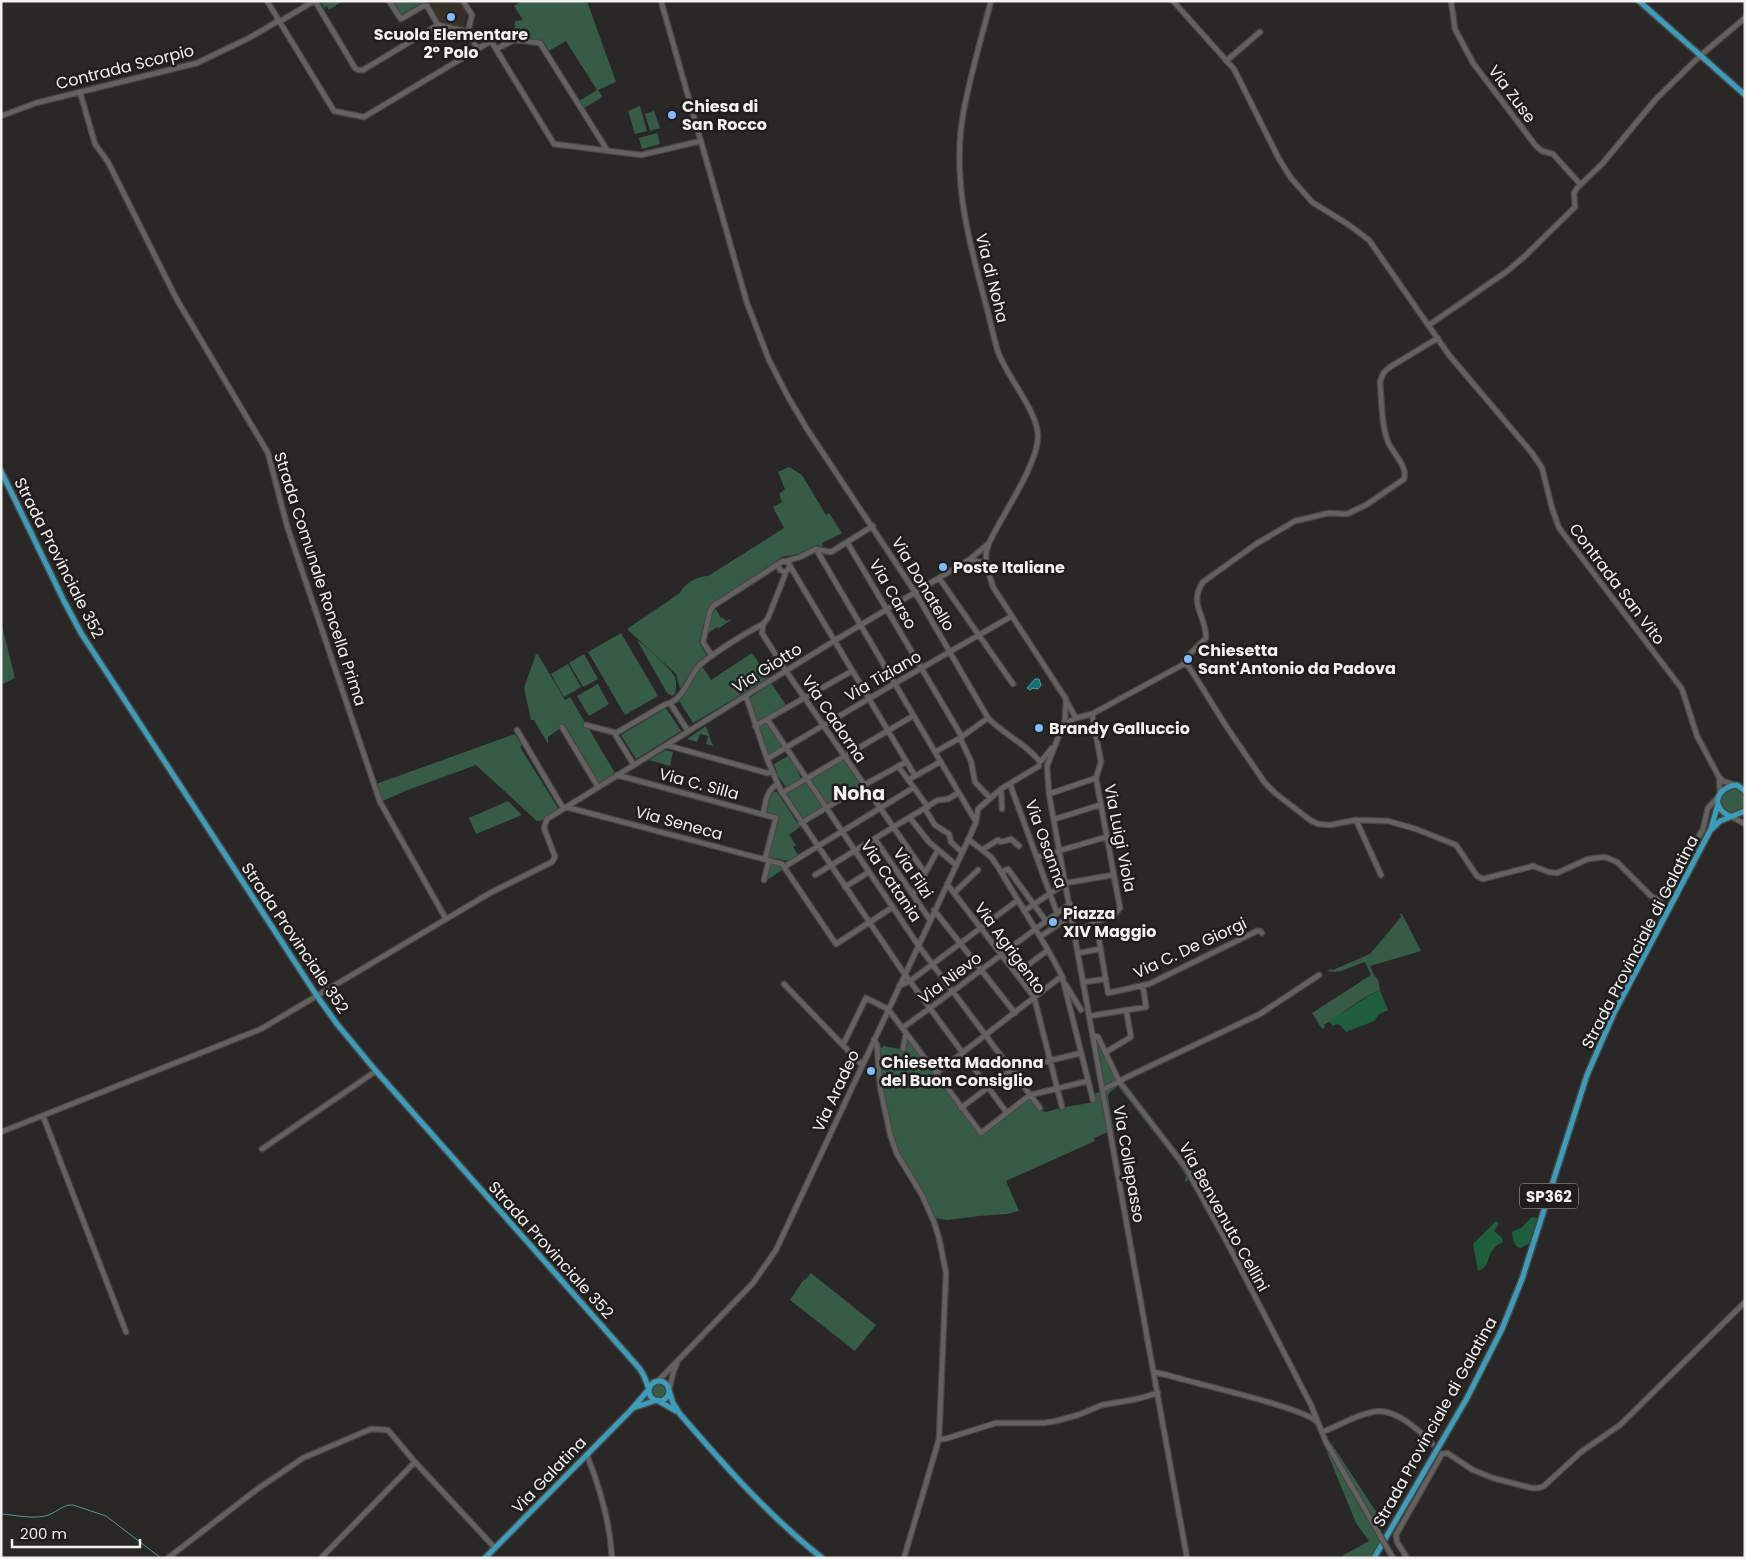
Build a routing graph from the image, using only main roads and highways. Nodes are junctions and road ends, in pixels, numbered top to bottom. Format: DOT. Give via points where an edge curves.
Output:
graph roads {
  1 [pos="1640,1"];
  2 [pos="1745,95"];
  3 [pos="1,471"];
  4 [pos="1745,783"];
  5 [pos="1737,786"];
  6 [pos="1745,791"];
  7 [pos="1718,804"];
  8 [pos="1745,811"];
  9 [pos="1730,816"];
  10 [pos="1712,829"];
  11 [pos="640,1369"];
  12 [pos="658,1381"];
  13 [pos="649,1388"];
  14 [pos="669,1390"];
  15 [pos="658,1400"];
  16 [pos="631,1410"];
  17 [pos="680,1414"];
  18 [pos="485,1558"];
  19 [pos="822,1558"];
  20 [pos="1374,1558"];
  1 -- 2 [label="main road"];
  3 -- 11 [label="main road, Strada Provinciale 352" via="81,633 317,996 376,1071"];
  4 -- 5 [label="main road"];
  5 -- 6 [label="main road"];
  5 -- 7 [label="main road, Strada Provinciale di Galatina / SP362" via="1725,788 1719,795"];
  7 -- 9 [label="main road"];
  7 -- 10 [label="main road, Strada Provinciale di Galatina / SP362"];
  8 -- 9 [label="main road, Strada Provinciale di Galatina / SP362"];
  9 -- 10 [label="main road, Strada Provinciale di Galatina / SP362"];
  10 -- 20 [label="main road, Strada Provinciale di Galatina / SP362" via="1600,1043 1522,1279 1502,1328 1467,1398"];
  11 -- 12 [label="main road, Strada Provinciale 352"];
  11 -- 13 [label="main road, Strada Provinciale 352"];
  12 -- 13 [label="main road"];
  12 -- 14 [label="main road" via="666,1383"];
  13 -- 15 [label="main road" via="651,1396"];
  13 -- 16 [label="main road, Via Galatina"];
  14 -- 15 [label="main road" via="666,1398"];
  14 -- 17 [label="main road"];
  15 -- 16 [label="main road, Via Galatina"];
  15 -- 17 [label="main road"];
  16 -- 18 [label="main road, Via Galatina"];
  17 -- 19 [label="main road" via="775,1518"];
}
